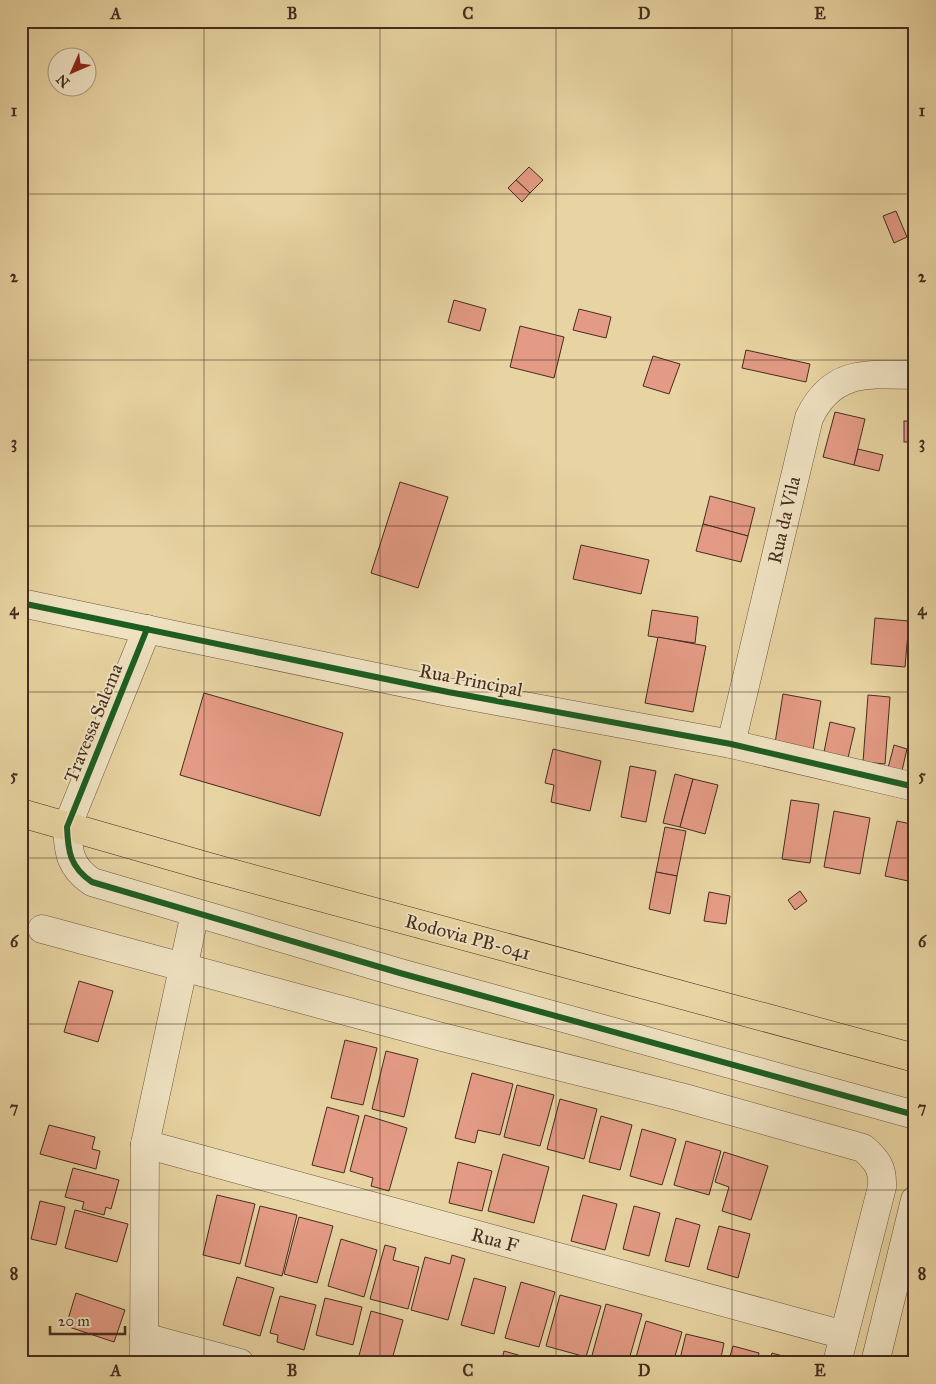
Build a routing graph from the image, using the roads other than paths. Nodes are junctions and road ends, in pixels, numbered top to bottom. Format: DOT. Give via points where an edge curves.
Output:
graph roads {
  1 [pos="915,375"];
  2 [pos="21,603"];
  3 [pos="147,629"];
  4 [pos="731,744"];
  5 [pos="915,787"];
  6 [pos="21,813"];
  7 [pos="67,827"];
  8 [pos="195,913"];
  9 [pos="42,928"];
  10 [pos="182,967"];
  11 [pos="915,1058"];
  12 [pos="915,1115"];
  13 [pos="145,1144"];
  14 [pos="915,1200"];
  15 [pos="844,1335"];
  16 [pos="144,1350"];
  17 [pos="240,1363"];
  18 [pos="837,1363"];
  19 [pos="875,1363"];
  1 -- 4 [label="street, Rua da Vila" via="869,374 849,378 835,384 815,405 806,428"];
  2 -- 3 [label="street, Rua Principal"];
  3 -- 4 [label="street, Rua Principal" via="448,692"];
  3 -- 7 [label="street, Travessa Salema"];
  4 -- 5 [label="street, Rua Principal"];
  6 -- 7 [label="main road, Rodovia PB-041"];
  7 -- 8 [label="street" via="68,851 80,874 92,882"];
  7 -- 11 [label="main road, Rodovia PB-041"];
  8 -- 10 [label="street"];
  8 -- 12 [label="street" via="409,976"];
  9 -- 10 [label="street"];
  10 -- 13 [label="street"];
  10 -- 15 [label="street" via="681,1097 863,1148 880,1165 882,1186"];
  13 -- 15 [label="street, Rua F"];
  13 -- 16 [label="street"];
  14 -- 19 [label="street"];
  15 -- 18 [label="street"];
  16 -- 17 [label="street"];
}
